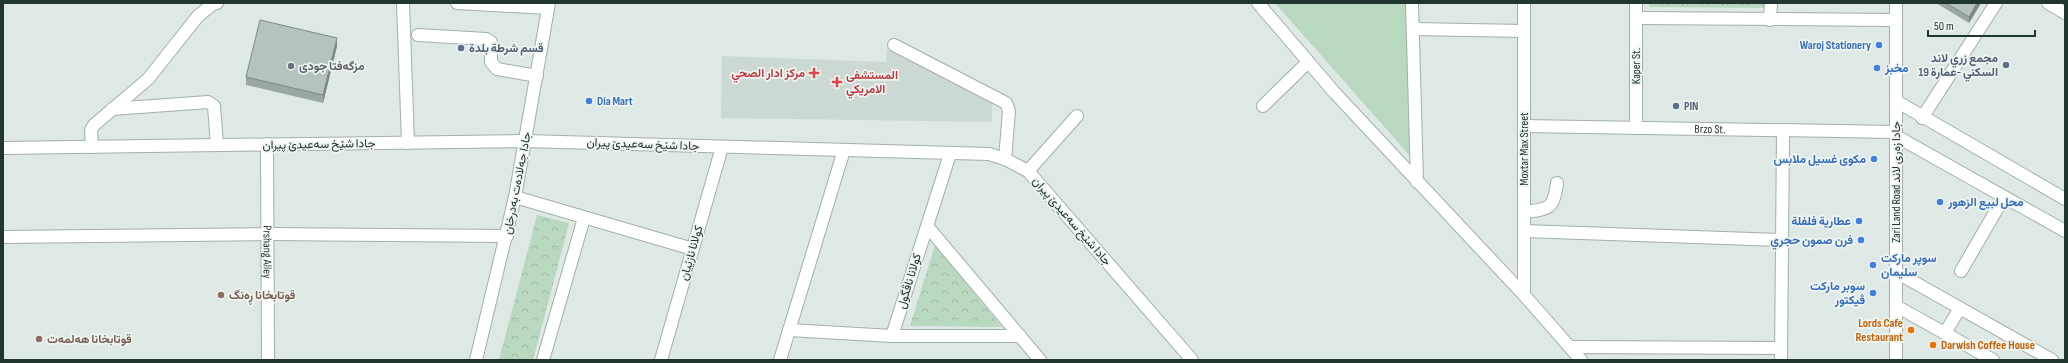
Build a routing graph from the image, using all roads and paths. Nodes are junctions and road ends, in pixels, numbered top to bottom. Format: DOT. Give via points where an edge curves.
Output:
graph roads {
  1 [pos="217,3"];
  2 [pos="403,3"];
  3 [pos="457,3"];
  4 [pos="1258,3"];
  5 [pos="1412,3"];
  6 [pos="1524,3"];
  7 [pos="1636,3"];
  8 [pos="1771,3"];
  9 [pos="1896,3"];
  10 [pos="1996,3"];
  11 [pos="2048,3"];
  12 [pos="548,6"];
  13 [pos="2065,13"];
  14 [pos="1636,18"];
  15 [pos="1770,20"];
  16 [pos="1896,20"];
  17 [pos="1414,29"];
  18 [pos="1524,31"];
  19 [pos="418,35"];
  20 [pos="894,45"];
  21 [pos="1308,62"];
  22 [pos="537,76"];
  23 [pos="1896,101"];
  24 [pos="1263,106"];
  25 [pos="112,109"];
  26 [pos="1077,116"];
  27 [pos="1922,118"];
  28 [pos="1524,126"];
  29 [pos="1636,128"];
  30 [pos="1783,131"];
  31 [pos="1896,134"];
  32 [pos="526,141"];
  33 [pos="408,143"];
  34 [pos="268,144"];
  35 [pos="217,145"];
  36 [pos="92,147"];
  37 [pos="722,147"];
  38 [pos="3,148"];
  39 [pos="844,150"];
  40 [pos="950,154"];
  41 [pos="1005,159"];
  42 [pos="1028,171"];
  43 [pos="1417,182"];
  44 [pos="1558,183"];
  45 [pos="516,197"];
  46 [pos="2004,197"];
  47 [pos="2065,199"];
  48 [pos="1524,212"];
  49 [pos="584,218"];
  50 [pos="926,226"];
  51 [pos="1524,231"];
  52 [pos="2065,231"];
  53 [pos="268,234"];
  54 [pos="507,236"];
  55 [pos="3,237"];
  56 [pos="1782,240"];
  57 [pos="693,249"];
  58 [pos="1896,272"];
  59 [pos="1961,272"];
  60 [pos="1524,295"];
  61 [pos="1896,306"];
  62 [pos="1960,308"];
  63 [pos="789,330"];
  64 [pos="1945,333"];
  65 [pos="892,336"];
  66 [pos="1020,336"];
  67 [pos="1570,347"];
  68 [pos="1781,354"];
  69 [pos="268,360"];
  70 [pos="476,360"];
  71 [pos="543,360"];
  72 [pos="661,360"];
  73 [pos="780,360"];
  74 [pos="1040,360"];
  75 [pos="1192,360"];
  76 [pos="1581,360"];
  77 [pos="1896,360"];
  78 [pos="1993,360"];
  79 [pos="2052,360"];
  1 -- 25 [label="street" via="198,16 148,79"];
  2 -- 33 [label="street"];
  3 -- 12 [label="street"];
  4 -- 21 [label="street"];
  5 -- 17 [label="street"];
  6 -- 18 [label="street, Moxtar Max Street"];
  7 -- 14 [label="street, Kaper St."];
  8 -- 15 [label="street"];
  9 -- 16 [label="street, Zari Land Road جادا زەری لاند"];
  10 -- 27 [label="street"];
  11 -- 13 [label="street"];
  12 -- 22 [label="street, جادا جەلادەت بەدرخان"];
  14 -- 15 [label="street"];
  14 -- 29 [label="street, Kaper St."];
  15 -- 16 [label="street"];
  16 -- 23 [label="street, Zari Land Road جادا زەری لاند"];
  17 -- 18 [label="street"];
  17 -- 43 [label="street"];
  18 -- 28 [label="street, Moxtar Max Street"];
  19 -- 22 [label="street" via="486,40 491,42 491,62 497,69"];
  20 -- 41 [label="street" via="1006,103 1009,111"];
  21 -- 24 [label="street"];
  21 -- 43 [label="street"];
  22 -- 32 [label="street, جادا جەلادەت بەدرخان"];
  23 -- 27 [label="street"];
  23 -- 31 [label="street, Zari Land Road جادا زەری لاند"];
  25 -- 35 [label="street" via="208,102 214,106"];
  25 -- 36 [label="street" via="94,124 91,130"];
  26 -- 42 [label="street"];
  27 -- 47 [label="street"];
  28 -- 29 [label="street, Brzo St."];
  28 -- 48 [label="street, Moxtar Max Street"];
  29 -- 30 [label="street, Brzo St."];
  30 -- 31 [label="street, Brzo St."];
  30 -- 56 [label="street"];
  31 -- 46 [label="street"];
  31 -- 58 [label="street, Zari Land Road جادا زەری لاند"];
  32 -- 33 [label="street, جادا شێخ سەعیدێ پیران"];
  32 -- 37 [label="street, جادا شێخ سەعیدێ پیران"];
  32 -- 45 [label="street, جادا جەلادەت بەدرخان"];
  33 -- 34 [label="street, جادا شێخ سەعیدێ پیران"];
  34 -- 35 [label="street, جادا شێخ سەعیدێ پیران"];
  34 -- 53 [label="street, Prshang Alley"];
  35 -- 36 [label="street, جادا شێخ سەعیدێ پیران"];
  36 -- 38 [label="street, جادا شێخ سەعیدێ پیران"];
  37 -- 39 [label="street, جادا شێخ سەعیدێ پیران"];
  37 -- 57 [label="street, کولانا نازێیان"];
  39 -- 40 [label="street, جادا شێخ سەعیدێ پیران"];
  39 -- 63 [label="street"];
  40 -- 41 [label="street, جادا شێخ سەعیدێ پیران" via="989,154"];
  40 -- 50 [label="street, کولانا ناڤگول"];
  41 -- 42 [label="street, جادا شێخ سەعیدێ پیران"];
  42 -- 75 [label="street, جادا شێخ سەعیدێ پیران"];
  43 -- 60 [label="street"];
  44 -- 48 [label="street" via="1556,199 1551,205 1544,210"];
  45 -- 49 [label="street"];
  45 -- 54 [label="street, جادا جەلادەت بەدرخان"];
  46 -- 52 [label="street"];
  46 -- 59 [label="street"];
  48 -- 51 [label="street, Moxtar Max Street"];
  49 -- 57 [label="street"];
  49 -- 71 [label="street"];
  50 -- 65 [label="street, کولانا ناڤگول"];
  50 -- 66 [label="street"];
  51 -- 56 [label="street"];
  51 -- 60 [label="street, Moxtar Max Street"];
  53 -- 54 [label="street"];
  53 -- 55 [label="street"];
  53 -- 69 [label="street, Prshang Alley"];
  54 -- 70 [label="street, جادا جەلادەت بەدرخان"];
  56 -- 68 [label="street"];
  57 -- 72 [label="street, کولانا نازێیان"];
  58 -- 61 [label="street, Zari Land Road جادا زەری لاند"];
  58 -- 62 [label="street"];
  60 -- 67 [label="street"];
  61 -- 64 [label="street"];
  61 -- 77 [label="street, Zari Land Road جادا زەری لاند"];
  62 -- 64 [label="street"];
  62 -- 79 [label="street"];
  63 -- 65 [label="street"];
  63 -- 73 [label="street"];
  64 -- 78 [label="street"];
  65 -- 66 [label="street"];
  66 -- 74 [label="street"];
  67 -- 68 [label="street"];
  67 -- 76 [label="street"];
}
